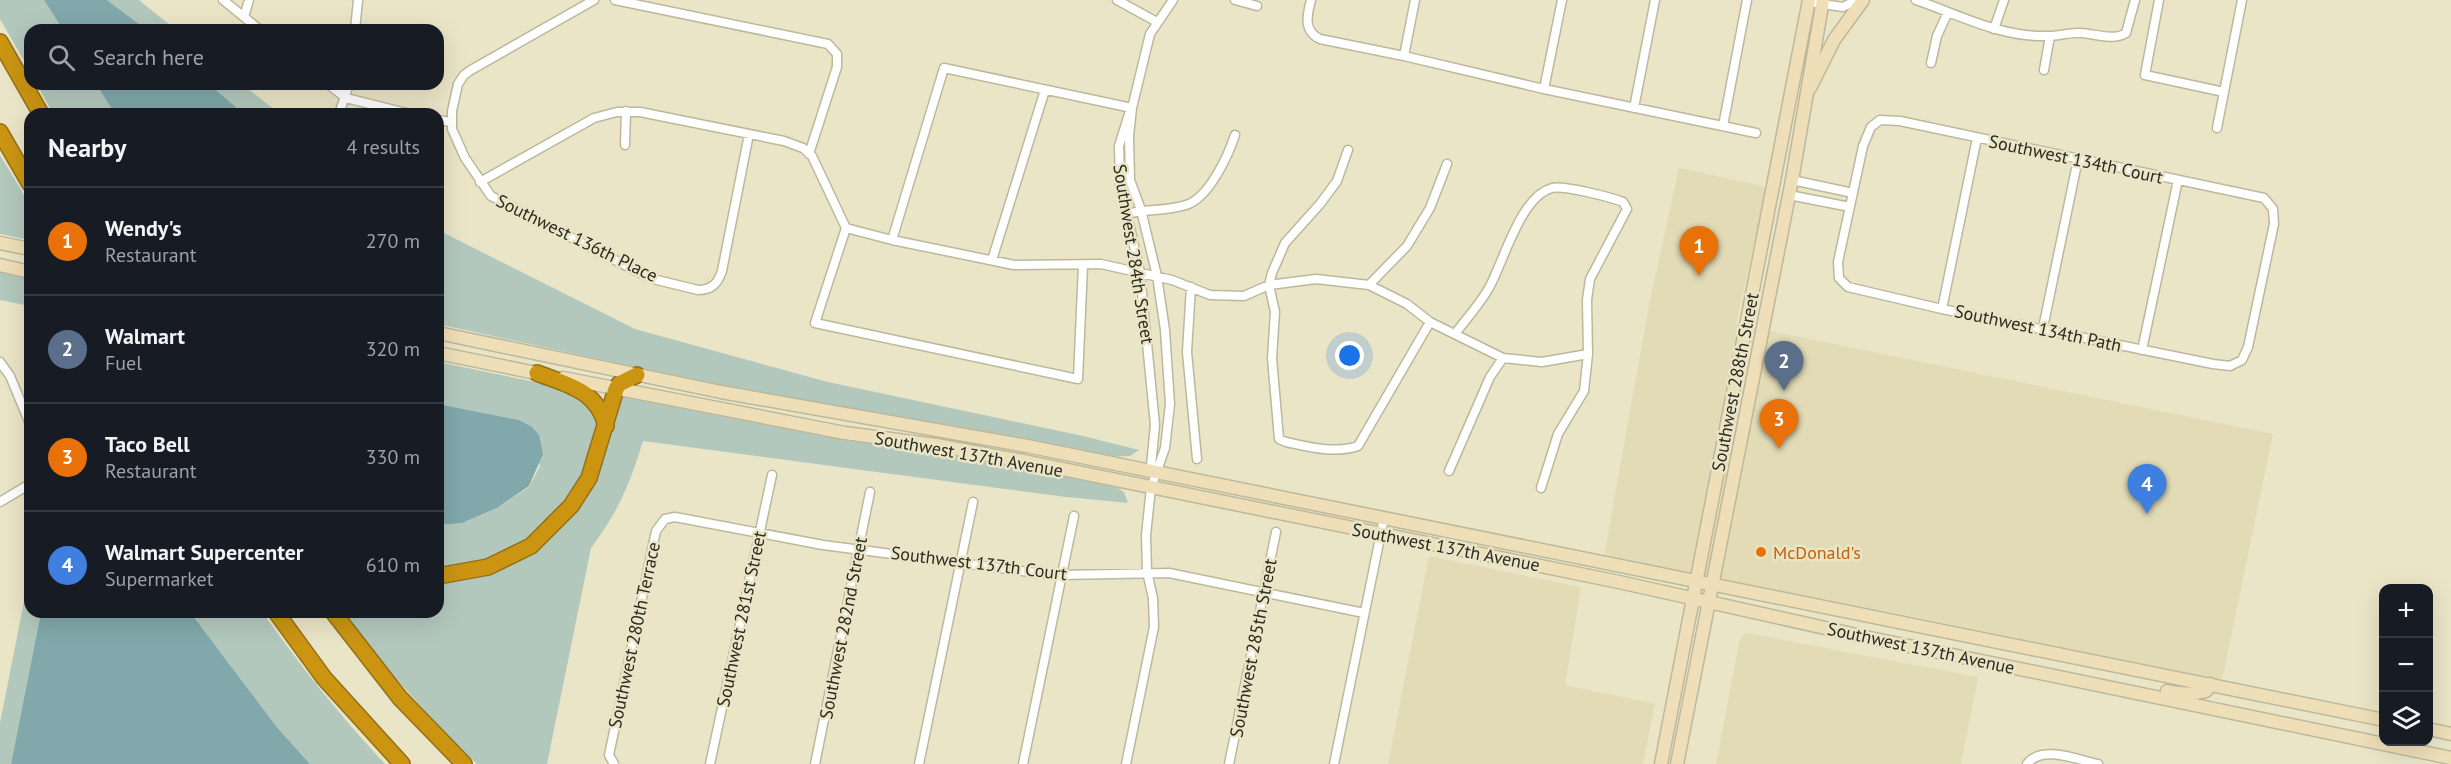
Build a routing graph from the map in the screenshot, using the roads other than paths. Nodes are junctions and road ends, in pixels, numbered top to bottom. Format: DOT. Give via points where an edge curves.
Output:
graph roads {
  1 [pos="223,0"];
  2 [pos="249,0"];
  3 [pos="358,0"];
  4 [pos="594,0"];
  5 [pos="615,0"];
  6 [pos="1117,0"];
  7 [pos="1173,0"];
  8 [pos="1235,0"];
  9 [pos="1311,0"];
  10 [pos="1415,0"];
  11 [pos="1562,0"];
  12 [pos="1655,0"];
  13 [pos="1748,0"];
  14 [pos="1857,0"];
  15 [pos="1863,0"];
  16 [pos="1916,0"];
  17 [pos="2004,0"];
  18 [pos="2136,0"];
  19 [pos="2159,0"];
  20 [pos="2242,0"];
  21 [pos="1809,1"];
  22 [pos="1822,2"];
  23 [pos="1257,6"];
  24 [pos="1948,12"];
  25 [pos="244,17"];
  26 [pos="1157,22"];
  27 [pos="253,24"];
  28 [pos="356,24"];
  29 [pos="1994,29"];
  30 [pos="2050,36"];
  31 [pos="0,42"];
  32 [pos="1404,56"];
  33 [pos="1930,63"];
  34 [pos="2044,70"];
  35 [pos="24,84"];
  36 [pos="1544,89"];
  37 [pos="27,90"];
  38 [pos="336,90"];
  39 [pos="348,90"];
  40 [pos="1045,90"];
  41 [pos="2224,92"];
  42 [pos="346,98"];
  43 [pos="1804,100"];
  44 [pos="38,108"];
  45 [pos="342,108"];
  46 [pos="387,108"];
  47 [pos="1132,108"];
  48 [pos="1634,108"];
  49 [pos="626,111"];
  50 [pos="444,121"];
  51 [pos="451,122"];
  52 [pos="1723,126"];
  53 [pos="2217,128"];
  54 [pos="0,132"];
  55 [pos="1756,133"];
  56 [pos="749,134"];
  57 [pos="1235,135"];
  58 [pos="1977,138"];
  59 [pos="625,145"];
  60 [pos="1348,150"];
  61 [pos="810,154"];
  62 [pos="2078,159"];
  63 [pos="1447,164"];
  64 [pos="24,174"];
  65 [pos="1792,180"];
  66 [pos="2178,180"];
  67 [pos="480,182"];
  68 [pos="1853,193"];
  69 [pos="1789,195"];
  70 [pos="1850,207"];
  71 [pos="1141,210"];
  72 [pos="1126,214"];
  73 [pos="846,228"];
  74 [pos="892,240"];
  75 [pos="0,244"];
  76 [pos="24,248"];
  77 [pos="992,260"];
  78 [pos="1083,265"];
  79 [pos="0,266"];
  80 [pos="24,271"];
  81 [pos="1140,272"];
  82 [pos="1157,276"];
  83 [pos="1269,285"];
  84 [pos="1368,285"];
  85 [pos="1191,287"];
  86 [pos="1942,309"];
  87 [pos="1430,322"];
  88 [pos="2043,328"];
  89 [pos="444,334"];
  90 [pos="1455,334"];
  91 [pos="2142,350"];
  92 [pos="444,354"];
  93 [pos="1588,354"];
  94 [pos="1503,358"];
  95 [pos="0,362"];
  96 [pos="2237,364"];
  97 [pos="537,373"];
  98 [pos="637,375"];
  99 [pos="616,389"];
  100 [pos="24,410"];
  101 [pos="606,426"];
  102 [pos="1197,459"];
  103 [pos="1449,471"];
  104 [pos="1155,473"];
  105 [pos="772,475"];
  106 [pos="24,488"];
  107 [pos="1151,488"];
  108 [pos="1541,488"];
  109 [pos="870,492"];
  110 [pos="0,502"];
  111 [pos="973,502"];
  112 [pos="1074,516"];
  113 [pos="1383,518"];
  114 [pos="665,519"];
  115 [pos="1276,532"];
  116 [pos="759,533"];
  117 [pos="1380,533"];
  118 [pos="859,549"];
  119 [pos="1555,554"];
  120 [pos="959,562"];
  121 [pos="1552,568"];
  122 [pos="1147,572"];
  123 [pos="444,575"];
  124 [pos="1060,575"];
  125 [pos="1696,580"];
  126 [pos="1712,584"];
  127 [pos="1264,594"];
  128 [pos="1692,598"];
  129 [pos="1708,602"];
  130 [pos="1364,613"];
  131 [pos="280,618"];
  132 [pos="338,618"];
  133 [pos="2075,680"];
  134 [pos="2210,684"];
  135 [pos="2379,719"];
  136 [pos="2433,730"];
  137 [pos="2451,734"];
  138 [pos="2451,758"];
  139 [pos="402,764"];
  140 [pos="465,764"];
  141 [pos="614,764"];
  142 [pos="710,764"];
  143 [pos="815,764"];
  144 [pos="919,764"];
  145 [pos="1023,764"];
  146 [pos="1126,764"];
  147 [pos="1229,764"];
  148 [pos="1334,764"];
  149 [pos="1660,764"];
  150 [pos="1677,764"];
  151 [pos="2027,764"];
  152 [pos="2098,764"];
  1 -- 25 [label="street"];
  2 -- 25 [label="street"];
  3 -- 28 [label="street"];
  4 -- 51 [label="street" via="464,75 458,84"];
  5 -- 61 [label="street" via="824,42 835,50 835,75"];
  6 -- 26 [label="street"];
  7 -- 26 [label="street, Southwest 284th Street"];
  8 -- 23 [label="street"];
  9 -- 32 [label="street" via="1308,25 1316,37"];
  10 -- 32 [label="street"];
  11 -- 36 [label="street"];
  12 -- 48 [label="street"];
  13 -- 52 [label="street"];
  14 -- 22 [label="street" via="1843,7"];
  15 -- 43 [label="main road" via="1834,40"];
  16 -- 24 [label="street"];
  17 -- 29 [label="street"];
  18 -- 30 [label="street" via="2129,28 2121,36"];
  19 -- 41 [label="street" via="2145,75"];
  20 -- 41 [label="street"];
  21 -- 22 [label="street"];
  21 -- 125 [label="main road, Southwest 288th Street"];
  22 -- 43 [label="main road, Southwest 288th Street"];
  24 -- 29 [label="street"];
  24 -- 33 [label="street"];
  25 -- 27 [label="street"];
  26 -- 47 [label="street, Southwest 284th Street" via="1150,34"];
  29 -- 30 [label="street"];
  30 -- 34 [label="street"];
  31 -- 35 [label="highway"];
  32 -- 36 [label="street"];
  36 -- 48 [label="street"];
  37 -- 44 [label="highway"];
  38 -- 42 [label="street"];
  39 -- 42 [label="street"];
  40 -- 47 [label="street"];
  40 -- 74 [label="street" via="944,68"];
  40 -- 77 [label="street"];
  41 -- 53 [label="street"];
  42 -- 45 [label="street"];
  42 -- 46 [label="street"];
  43 -- 65 [label="main road, Southwest 288th Street"];
  47 -- 71 [label="street, Southwest 284th Street" via="1130,180"];
  47 -- 72 [label="street, Southwest 284th Street" via="1119,146"];
  48 -- 52 [label="street"];
  49 -- 56 [label="street"];
  49 -- 59 [label="street"];
  49 -- 67 [label="street" via="594,118"];
  50 -- 51 [label="street"];
  51 -- 67 [label="street, Southwest 136th Place" via="455,140"];
  52 -- 55 [label="street"];
  54 -- 64 [label="highway"];
  56 -- 61 [label="street" via="791,143"];
  56 -- 67 [label="street, Southwest 136th Place" via="722,271 711,288 694,289 653,279 501,202"];
  57 -- 71 [label="street" via="1227,159 1197,201"];
  58 -- 62 [label="street, Southwest 134th Court"];
  58 -- 68 [label="street, Southwest 134th Court" via="1880,120 1867,134"];
  58 -- 86 [label="street"];
  60 -- 83 [label="street" via="1336,181 1286,243"];
  61 -- 73 [label="street"];
  62 -- 66 [label="street, Southwest 134th Court"];
  62 -- 88 [label="street"];
  63 -- 84 [label="street" via="1430,208 1407,246"];
  65 -- 68 [label="street"];
  65 -- 69 [label="main road, Southwest 288th Street"];
  66 -- 91 [label="street"];
  66 -- 96 [label="street, Southwest 134th Court" via="2256,195 2273,209 2274,224 2248,347"];
  68 -- 70 [label="street"];
  69 -- 70 [label="street"];
  69 -- 126 [label="main road, Southwest 288th Street"];
  70 -- 86 [label="street, Southwest 134th Path" via="1837,270 1842,282 1856,290"];
  71 -- 72 [label="street"];
  71 -- 82 [label="street, Southwest 284th Street"];
  72 -- 81 [label="street, Southwest 284th Street"];
  73 -- 74 [label="street"];
  73 -- 78 [label="street" via="815,323 1078,379"];
  74 -- 77 [label="street"];
  75 -- 76 [label="main road"];
  77 -- 78 [label="street" via="1014,265"];
  78 -- 81 [label="street" via="1101,264"];
  79 -- 80 [label="main road"];
  81 -- 82 [label="street"];
  81 -- 104 [label="street, Southwest 284th Street" via="1155,425 1151,466"];
  82 -- 85 [label="street"];
  82 -- 104 [label="street, Southwest 284th Street" via="1170,404 1165,448"];
  83 -- 84 [label="street" via="1316,279"];
  83 -- 85 [label="street" via="1244,296 1210,295"];
  83 -- 87 [label="street" via="1275,312 1272,358 1279,439 1286,442 1332,451 1358,447"];
  84 -- 87 [label="street" via="1407,304"];
  85 -- 102 [label="street" via="1187,352"];
  86 -- 88 [label="street, Southwest 134th Path"];
  87 -- 90 [label="street"];
  88 -- 91 [label="street, Southwest 134th Path"];
  89 -- 98 [label="main road, Southwest 137th Avenue"];
  90 -- 93 [label="street" via="1489,289 1524,211 1539,193 1554,187 1609,196 1623,202 1627,209 1590,279"];
  90 -- 94 [label="street"];
  91 -- 96 [label="street, Southwest 134th Path" via="2213,364"];
  92 -- 97 [label="main road, Southwest 137th Avenue"];
  93 -- 94 [label="street" via="1542,362"];
  93 -- 108 [label="street" via="1584,391 1558,434"];
  94 -- 103 [label="street" via="1490,377"];
  95 -- 100 [label="street"];
  97 -- 99 [label="main road, Southwest 137th Avenue"];
  97 -- 101 [label="highway" via="577,388 594,400"];
  98 -- 99 [label="highway"];
  98 -- 104 [label="main road, Southwest 137th Avenue"];
  99 -- 101 [label="highway"];
  99 -- 107 [label="main road, Southwest 137th Avenue" via="845,433 979,453"];
  101 -- 123 [label="highway" via="589,478 571,506 531,546 488,567"];
  104 -- 107 [label="street, Southwest 284th Street"];
  104 -- 113 [label="main road, Southwest 137th Avenue"];
  105 -- 116 [label="street, Southwest 281st Street"];
  106 -- 110 [label="street"];
  107 -- 117 [label="main road, Southwest 137th Avenue"];
  107 -- 122 [label="street, Southwest 284th Street"];
  109 -- 118 [label="street, Southwest 282nd Street"];
  111 -- 120 [label="street"];
  112 -- 124 [label="street"];
  113 -- 117 [label="street"];
  113 -- 119 [label="main road, Southwest 137th Avenue"];
  114 -- 116 [label="street, Southwest 137th Court" via="675,517"];
  114 -- 141 [label="street, Southwest 280th Terrace" via="656,531 609,755"];
  115 -- 127 [label="street, Southwest 285th Street"];
  116 -- 118 [label="street, Southwest 137th Court"];
  116 -- 142 [label="street, Southwest 281st Street"];
  117 -- 121 [label="main road, Southwest 137th Avenue"];
  117 -- 130 [label="street"];
  118 -- 120 [label="street, Southwest 137th Court"];
  118 -- 143 [label="street, Southwest 282nd Street"];
  119 -- 121 [label="main road"];
  119 -- 125 [label="main road, Southwest 137th Avenue"];
  120 -- 124 [label="street, Southwest 137th Court"];
  120 -- 144 [label="street"];
  121 -- 128 [label="main road, Southwest 137th Avenue"];
  122 -- 124 [label="street, Southwest 137th Court"];
  122 -- 127 [label="street, Southwest 137th Court" via="1169,573"];
  122 -- 146 [label="street, Southwest 284th Street" via="1154,627"];
  124 -- 145 [label="street"];
  125 -- 126 [label="main road, Southwest 137th Avenue"];
  125 -- 128 [label="main road, Southwest 288th Street"];
  126 -- 129 [label="main road, Southwest 288th Street"];
  126 -- 134 [label="main road, Southwest 137th Avenue"];
  127 -- 130 [label="street, Southwest 137th Court"];
  127 -- 147 [label="street, Southwest 285th Street"];
  128 -- 129 [label="main road, Southwest 137th Avenue"];
  128 -- 149 [label="main road, Southwest 288th Street"];
  129 -- 133 [label="main road, Southwest 137th Avenue"];
  129 -- 150 [label="main road, Southwest 288th Street"];
  130 -- 148 [label="street"];
  131 -- 139 [label="highway" via="324,678"];
  132 -- 140 [label="highway" via="400,698"];
  133 -- 134 [label="main road" via="2091,675 2191,694 2206,692"];
  133 -- 138 [label="main road, Southwest 137th Avenue"];
  134 -- 135 [label="main road, Southwest 137th Avenue"];
  136 -- 137 [label="main road"];
  151 -- 152 [label="street" via="2047,754"];
}
